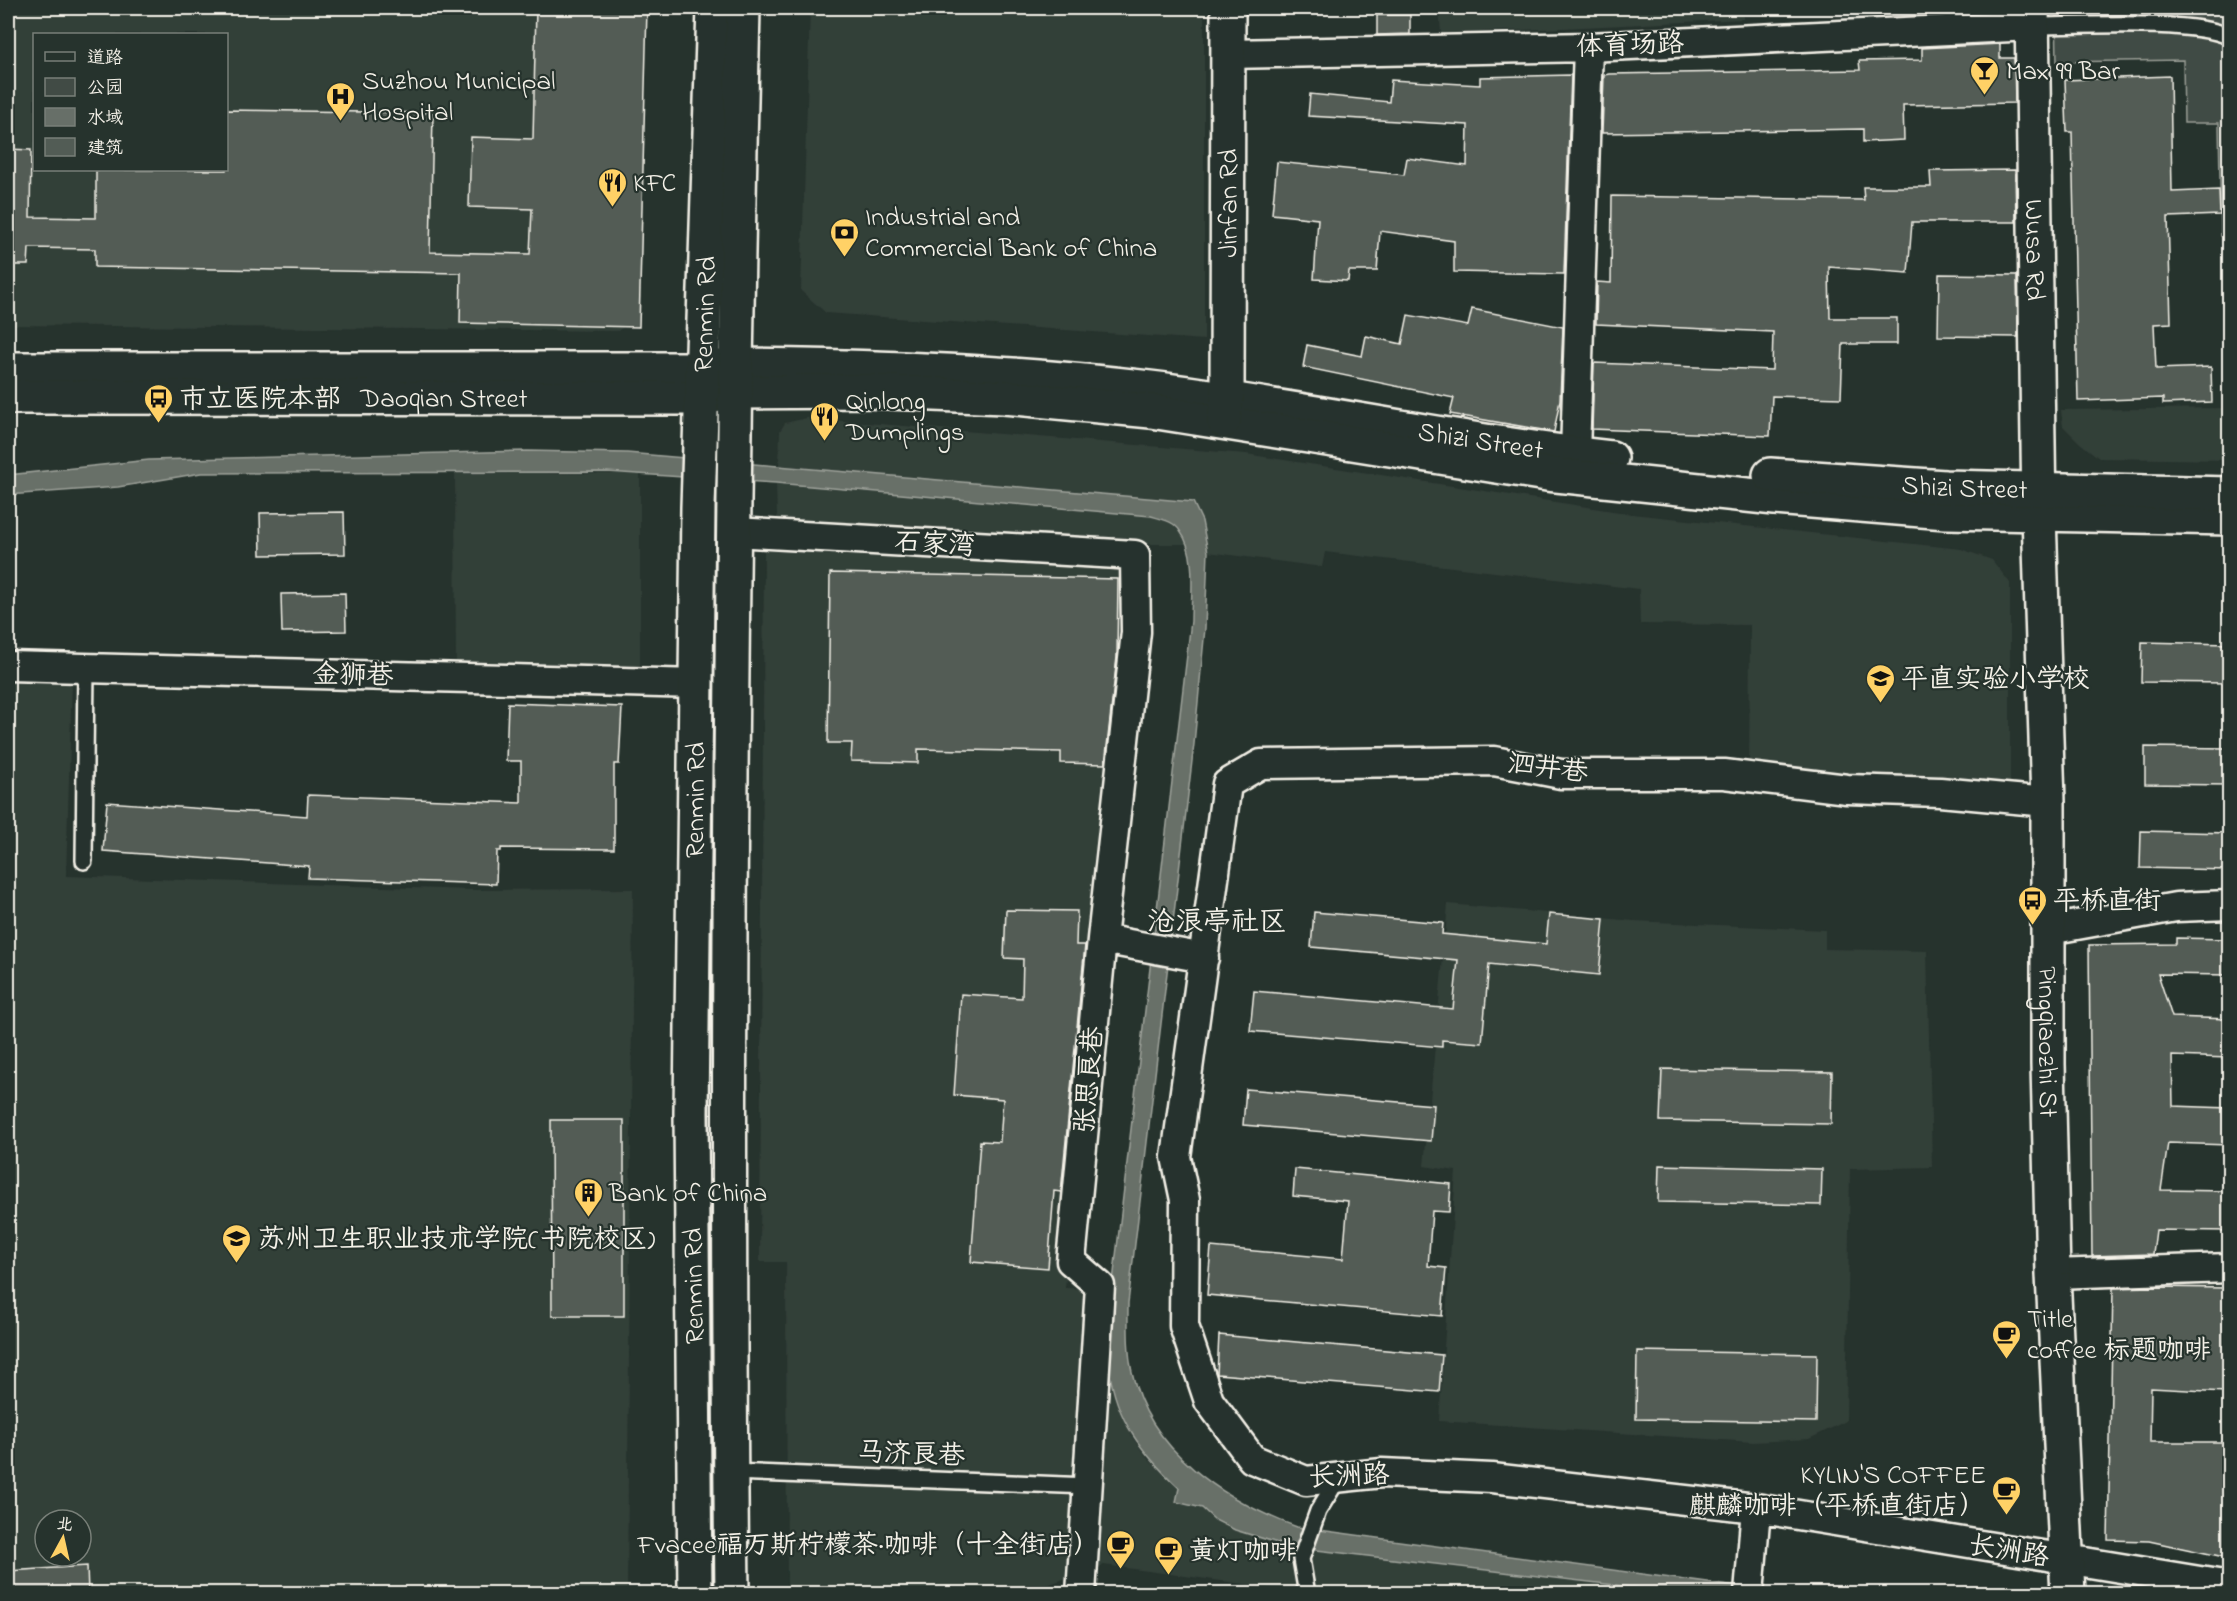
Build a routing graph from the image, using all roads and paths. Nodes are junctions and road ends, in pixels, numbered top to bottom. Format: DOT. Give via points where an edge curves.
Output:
graph roads {
  1 [pos="714,8"];
  2 [pos="743,8"];
  3 [pos="1228,8"];
  4 [pos="2032,17"];
  5 [pos="2229,37"];
  6 [pos="1588,47"];
  7 [pos="1228,54"];
  8 [pos="8,369"];
  9 [pos="719,381"];
  10 [pos="8,397"];
  11 [pos="1225,410"];
  12 [pos="1575,454"];
  13 [pos="2229,494"];
  14 [pos="2040,502"];
  15 [pos="2229,518"];
  16 [pos="733,526"];
  17 [pos="1135,555"];
  18 [pos="8,666"];
  19 [pos="86,668"];
  20 [pos="698,684"];
  21 [pos="2049,802"];
  22 [pos="84,861"];
  23 [pos="2229,905"];
  24 [pos="2049,930"];
  25 [pos="1102,939"];
  26 [pos="1191,957"];
  27 [pos="2229,1268"];
  28 [pos="2053,1274"];
  29 [pos="731,1472"];
  30 [pos="1339,1477"];
  31 [pos="1089,1486"];
  32 [pos="1756,1508"];
  33 [pos="2068,1576"];
  34 [pos="1750,1584"];
  35 [pos="2229,1586"];
  36 [pos="695,1593"];
  37 [pos="732,1593"];
  38 [pos="1081,1593"];
  39 [pos="1307,1593"];
  1 -- 9 [label="main road, Renmin Rd"];
  2 -- 9 [label="main road, Renmin Rd"];
  3 -- 7 [label="main road, Jinfan Rd"];
  4 -- 5 [label="lane" via="2209,30"];
  4 -- 6 [label="street, 体育场路"];
  4 -- 14 [label="main road, Wusa Rd"];
  6 -- 7 [label="street, 体育场路"];
  6 -- 12 [label="street"];
  7 -- 11 [label="main road, Jinfan Rd"];
  8 -- 9 [label="main road, Daoqian Street"];
  9 -- 10 [label="main road, Daoqian Street"];
  9 -- 11 [label="main road, Shizi Street" via="1004,397 1151,411"];
  9 -- 16 [label="main road, Renmin Rd" via="734,443"];
  9 -- 20 [label="main road, Renmin Rd" via="701,435"];
  11 -- 12 [label="main road, Shizi Street"];
  11 -- 14 [label="main road, Shizi Street" via="1547,474 1946,512"];
  12 -- 14 [label="main road, Shizi Street"];
  13 -- 14 [label="main road, Shizi Street"];
  14 -- 15 [label="main road, Shizi Street"];
  14 -- 21 [label="main road, Pingqiaozhi St"];
  16 -- 17 [label="street, 石家湾"];
  16 -- 29 [label="main road, Renmin Rd"];
  17 -- 25 [label="street, 张思良巷" via="1137,632"];
  18 -- 19 [label="street, 金狮巷"];
  19 -- 20 [label="street, 金狮巷"];
  19 -- 22 [label="lane"];
  20 -- 36 [label="main road, Renmin Rd" via="691,1113"];
  21 -- 24 [label="main road, Pingqiaozhi St"];
  21 -- 26 [label="street, 泗井巷" via="1847,789 1724,774 1561,774 1494,761 1261,764 1227,784"];
  23 -- 24 [label="street" via="2176,907"];
  24 -- 28 [label="main road, Pingqiaozhi St"];
  25 -- 26 [label="street"];
  25 -- 31 [label="street, 张思良巷" via="1071,1261 1100,1286"];
  26 -- 30 [label="street, 长洲路" via="1176,1157 1185,1200 1184,1326 1209,1401 1252,1459 1306,1481"];
  27 -- 28 [label="street"];
  28 -- 33 [label="main road, Pingqiaozhi St"];
  29 -- 31 [label="lane, 马济良巷"];
  29 -- 37 [label="main road, Renmin Rd"];
  30 -- 32 [label="street, 长洲路" via="1382,1473 1492,1478"];
  30 -- 39 [label="lane" via="1318,1511 1301,1559"];
  31 -- 38 [label="street, 张思良巷"];
  32 -- 33 [label="street, 长洲路"];
  32 -- 34 [label="street"];
  33 -- 35 [label="street, 长洲路"];
}
